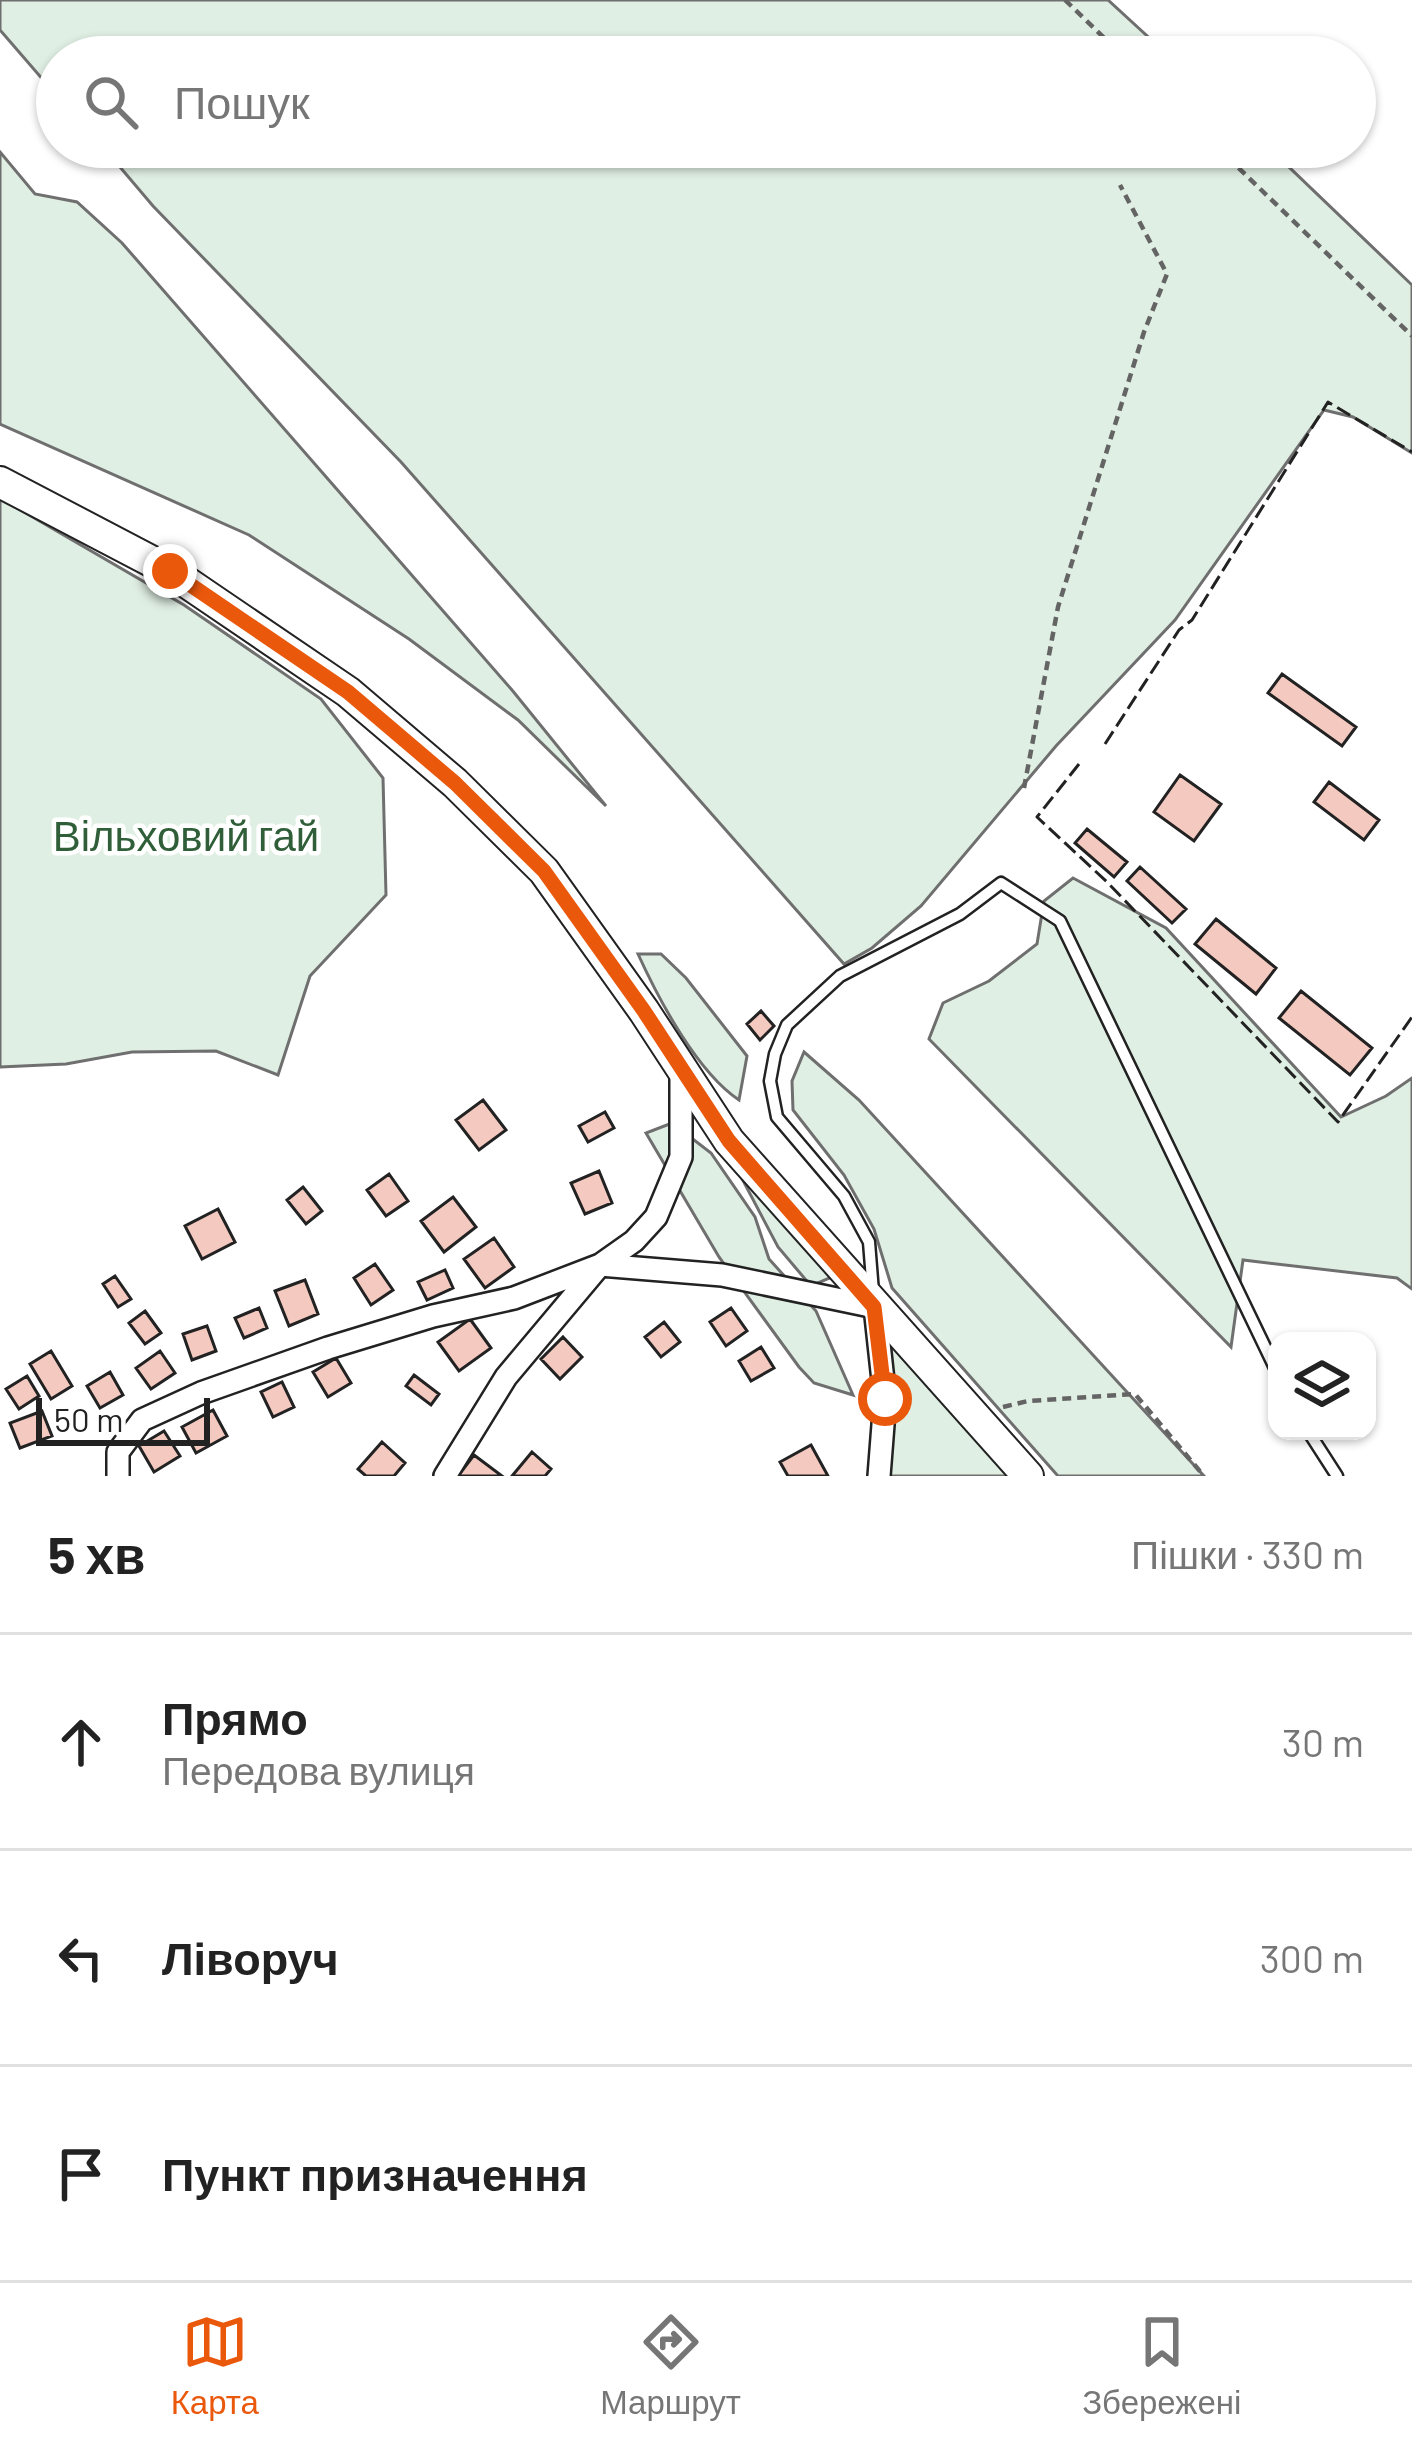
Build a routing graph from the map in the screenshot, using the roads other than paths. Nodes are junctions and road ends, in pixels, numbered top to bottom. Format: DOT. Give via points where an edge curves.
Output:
graph roads {
  1 [pos="0,482"];
  2 [pos="681,1067"];
  3 [pos="600,1265"];
  4 [pos="874,1307"];
  5 [pos="1268,1353"];
  6 [pos="1314,1440"];
  7 [pos="118,1476"];
  8 [pos="445,1476"];
  9 [pos="879,1476"];
  10 [pos="1028,1476"];
  11 [pos="1337,1476"];
  1 -- 2 [label="street" via="170,571 348,692 544,871"];
  2 -- 3 [label="street" via="681,1157 656,1217"];
  2 -- 4 [label="street" via="729,1141"];
  3 -- 4 [label="street" via="722,1274"];
  3 -- 7 [label="street" via="201,1393 142,1420 118,1452"];
  3 -- 8 [label="street" via="506,1377"];
  4 -- 5 [label="lane" via="869,1242 844,1196 777,1117 775,1054 787,1025 840,976 960,914 1001,883 1060,921"];
  4 -- 9 [label="street" via="885,1399"];
  4 -- 10 [label="street"];
  6 -- 11 [label="lane"];
}
